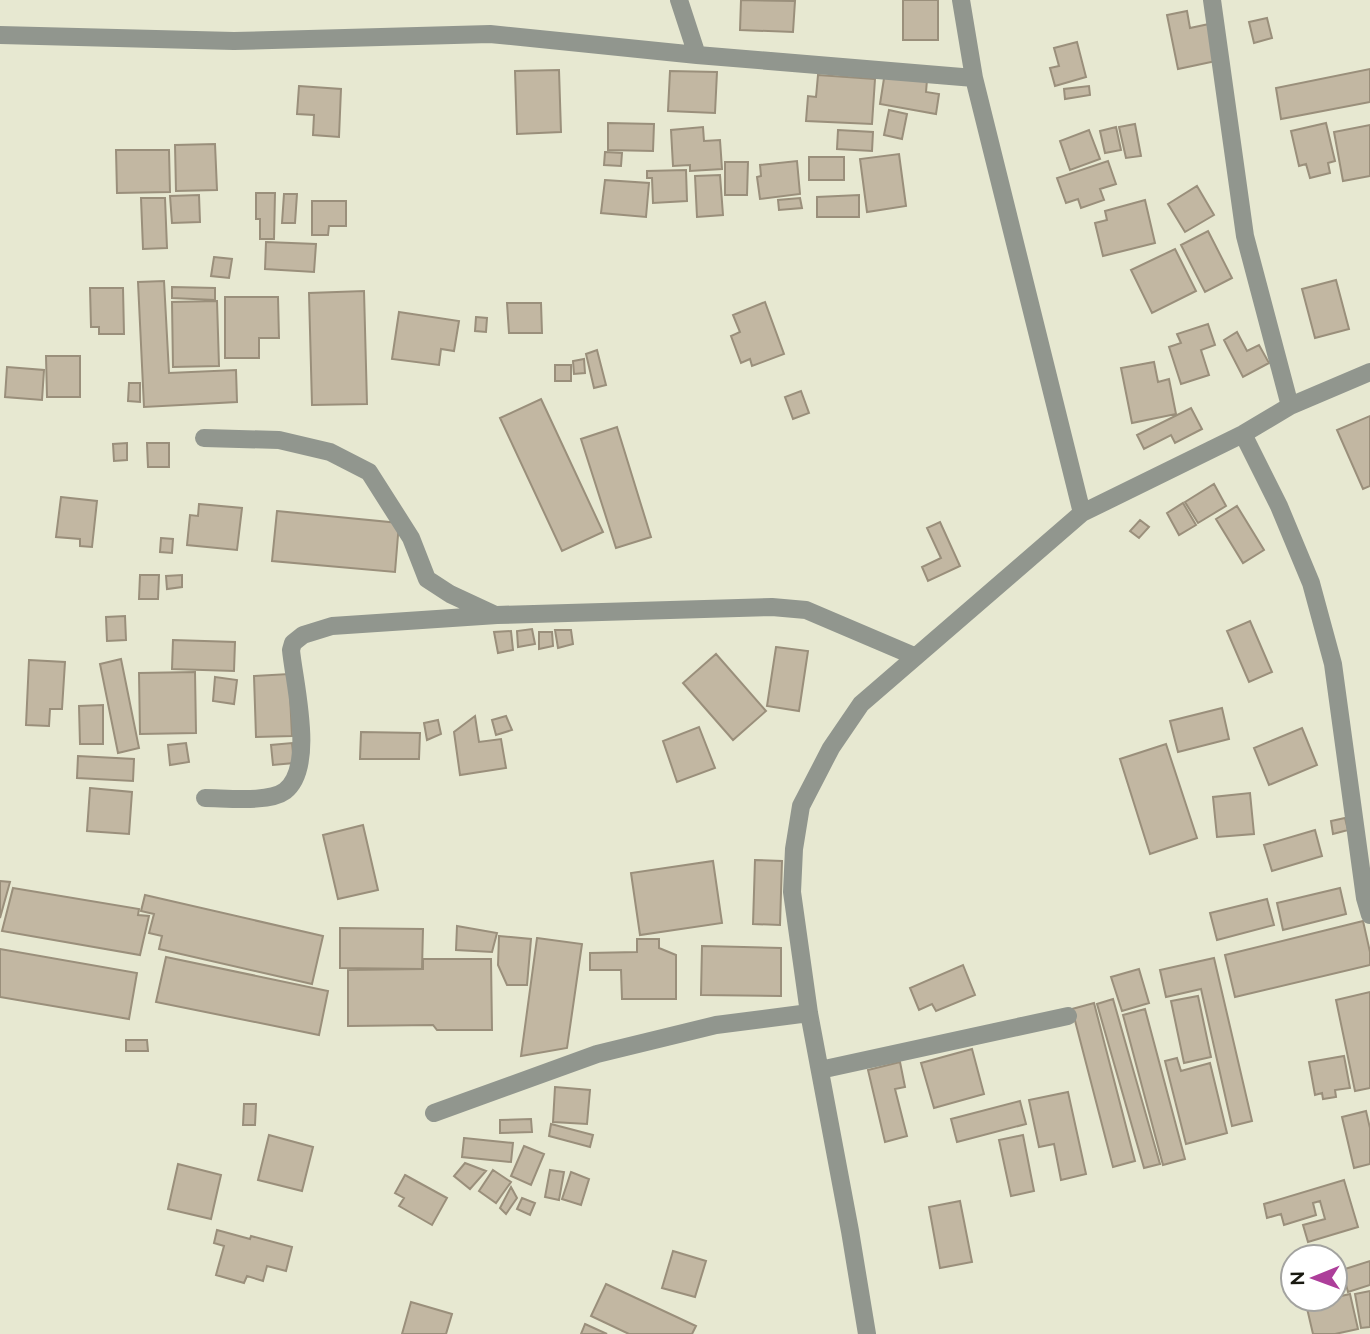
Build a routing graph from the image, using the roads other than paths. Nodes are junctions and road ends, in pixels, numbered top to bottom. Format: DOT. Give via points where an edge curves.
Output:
graph roads {
  1 [pos="679,0"];
  2 [pos="961,0"];
  3 [pos="1212,0"];
  4 [pos="0,35"];
  5 [pos="697,55"];
  6 [pos="974,78"];
  7 [pos="1370,372"];
  8 [pos="1290,406"];
  9 [pos="1243,434"];
  10 [pos="204,438"];
  11 [pos="1082,513"];
  12 [pos="496,615"];
  13 [pos="914,656"];
  14 [pos="205,798"];
  15 [pos="1370,915"];
  16 [pos="809,1013"];
  17 [pos="1068,1016"];
  18 [pos="820,1070"];
  19 [pos="434,1113"];
  20 [pos="867,1334"];
  1 -- 5 [label="street"];
  2 -- 6 [label="street"];
  3 -- 8 [label="street" via="1245,236"];
  4 -- 5 [label="street" via="234,41 490,34"];
  5 -- 6 [label="street"];
  6 -- 11 [label="street"];
  7 -- 8 [label="street"];
  8 -- 9 [label="street"];
  9 -- 11 [label="street"];
  9 -- 15 [label="street" via="1311,583 1333,664"];
  10 -- 12 [label="street" via="279,440 330,452 369,472 411,538 427,579"];
  11 -- 13 [label="street"];
  12 -- 13 [label="street" via="772,607 806,610"];
  12 -- 14 [label="street" via="332,626 303,635 291,650 301,749 296,777 285,791 267,797"];
  13 -- 16 [label="street" via="861,704 831,748 801,806 792,892"];
  16 -- 18 [label="street"];
  16 -- 19 [label="street" via="716,1025 597,1054"];
  17 -- 18 [label="street"];
  18 -- 20 [label="street"];
}
